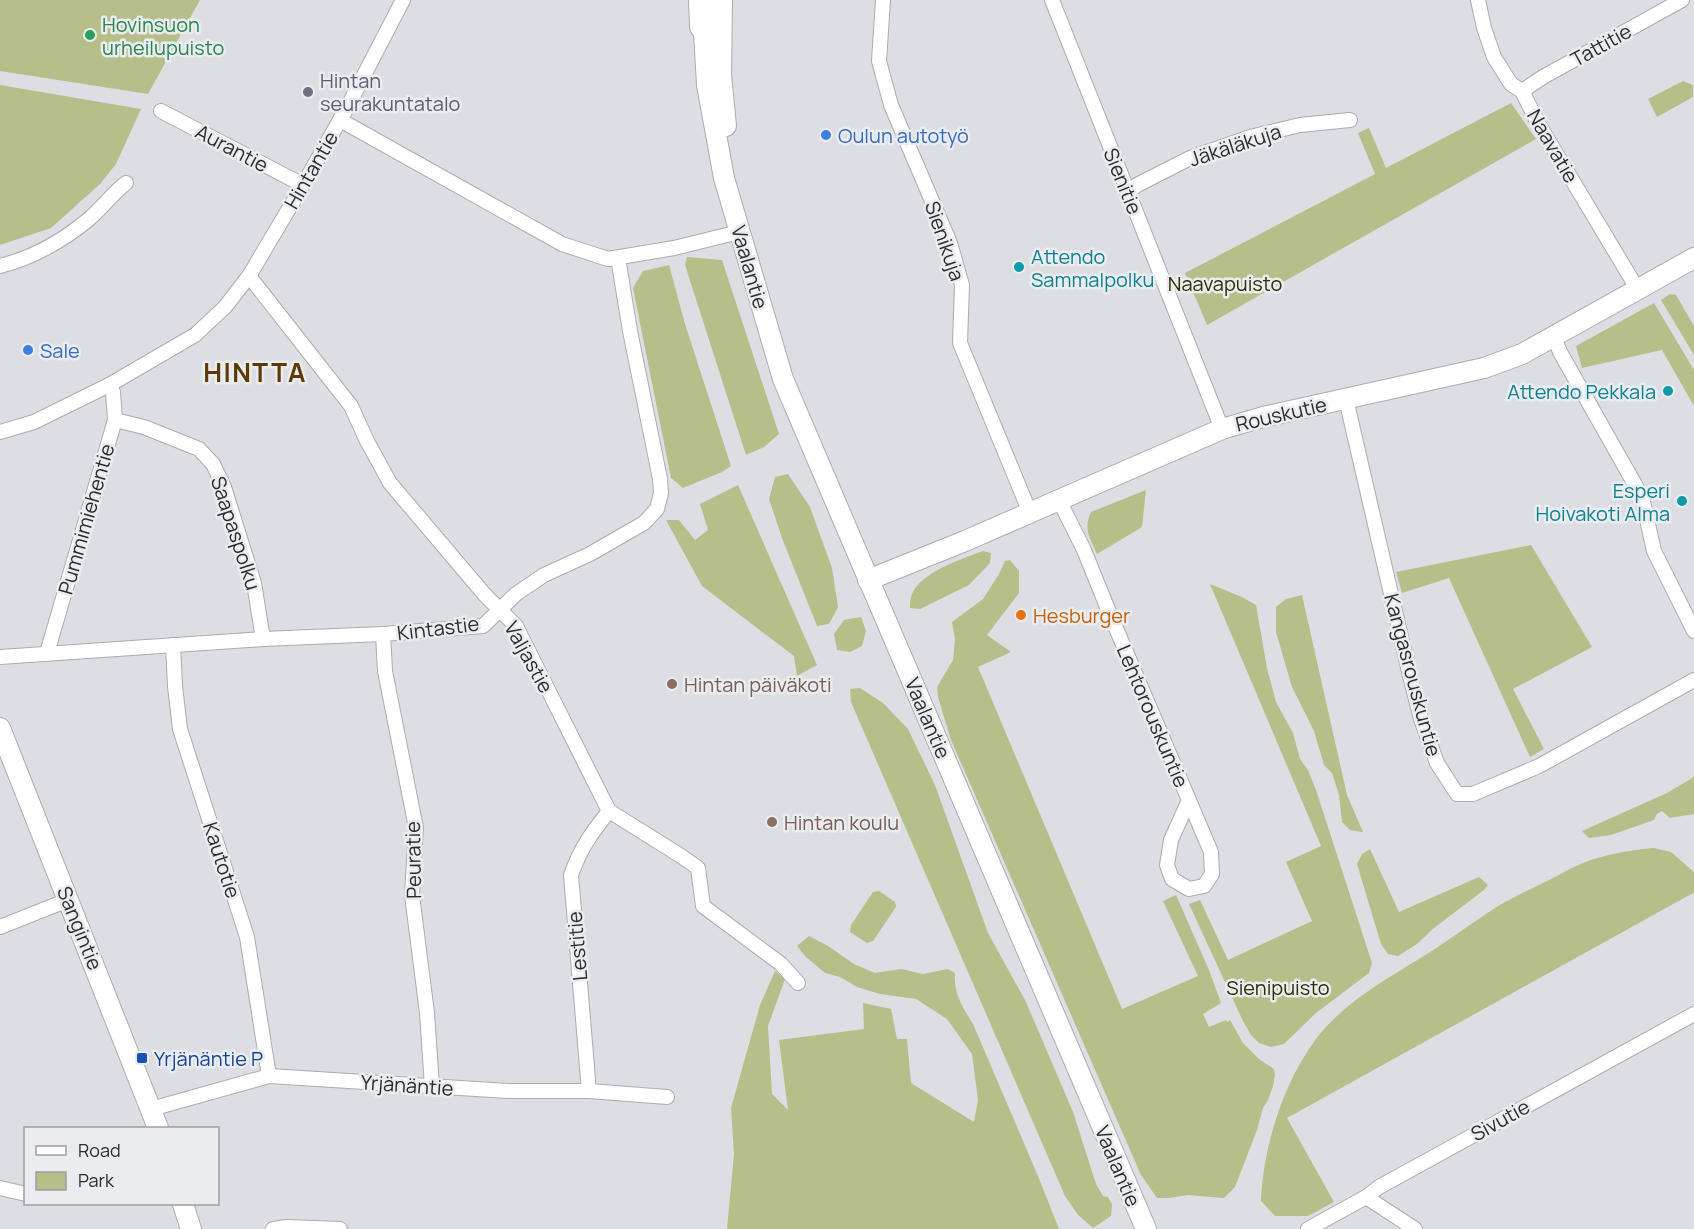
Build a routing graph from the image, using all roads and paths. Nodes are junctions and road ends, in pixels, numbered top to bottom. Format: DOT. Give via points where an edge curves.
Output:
graph roads {
  1 [pos="403,0"];
  2 [pos="702,0"];
  3 [pos="722,0"];
  4 [pos="883,0"];
  5 [pos="1052,0"];
  6 [pos="1478,0"];
  7 [pos="1682,0"];
  8 [pos="703,26"];
  9 [pos="1522,91"];
  10 [pos="161,111"];
  11 [pos="340,120"];
  12 [pos="1350,120"];
  13 [pos="126,183"];
  14 [pos="303,185"];
  15 [pos="1127,193"];
  16 [pos="732,201"];
  17 [pos="739,232"];
  18 [pos="618,258"];
  19 [pos="1694,258"];
  20 [pos="0,266"];
  21 [pos="249,276"];
  22 [pos="1638,290"];
  23 [pos="1554,337"];
  24 [pos="109,385"];
  25 [pos="1346,399"];
  26 [pos="114,420"];
  27 [pos="1222,429"];
  28 [pos="0,432"];
  29 [pos="1059,500"];
  30 [pos="1030,513"];
  31 [pos="868,580"];
  32 [pos="501,610"];
  33 [pos="1694,631"];
  34 [pos="383,634"];
  35 [pos="263,639"];
  36 [pos="173,645"];
  37 [pos="47,652"];
  38 [pos="0,657"];
  39 [pos="1694,680"];
  40 [pos="0,728"];
  41 [pos="1189,800"];
  42 [pos="609,811"];
  43 [pos="69,900"];
  44 [pos="0,927"];
  45 [pos="798,983"];
  46 [pos="1694,1014"];
  47 [pos="269,1076"];
  48 [pos="432,1087"];
  49 [pos="589,1091"];
  50 [pos="667,1097"];
  51 [pos="151,1109"];
  52 [pos="158,1127"];
  53 [pos="0,1188"];
  54 [pos="24,1194"];
  55 [pos="1366,1197"];
  56 [pos="184,1205"];
  57 [pos="191,1229"];
  58 [pos="273,1229"];
  59 [pos="340,1229"];
  60 [pos="1146,1229"];
  61 [pos="1308,1229"];
  62 [pos="1415,1229"];
  1 -- 11 [label="street"];
  2 -- 8 [label="highway"];
  3 -- 16 [label="street, Vaalantie" via="721,75"];
  4 -- 30 [label="street, Sienikuja" via="879,61 891,105 950,243 962,285 960,343"];
  5 -- 15 [label="street, Sienitie"];
  6 -- 9 [label="street, Naavatie" via="1494,57 1512,84"];
  7 -- 9 [label="street, Tattitie"];
  8 -- 16 [label="street, Vaalantie" via="707,85"];
  9 -- 22 [label="street, Naavatie"];
  10 -- 14 [label="street, Aurantie"];
  11 -- 14 [label="street, Hintantie"];
  11 -- 18 [label="street, Hintantie" via="562,244 608,259"];
  12 -- 15 [label="street, Jäkäläkuja" via="1250,136 1190,158"];
  13 -- 20 [label="street" via="91,218 62,239"];
  14 -- 21 [label="street, Hintantie"];
  15 -- 27 [label="street, Sienitie"];
  16 -- 17 [label="street, Vaalantie"];
  17 -- 18 [label="street, Hintantie"];
  17 -- 31 [label="street, Vaalantie" via="783,379"];
  18 -- 32 [label="street, Kintastie" via="660,479 657,509 644,523 544,575"];
  19 -- 22 [label="street, Rouskutie"];
  21 -- 24 [label="street, Hintantie" via="225,307 195,335"];
  21 -- 32 [label="street, Valjastie" via="351,406 390,483"];
  22 -- 23 [label="street, Rouskutie"];
  23 -- 25 [label="street, Rouskutie" via="1484,368"];
  23 -- 33 [label="street" via="1642,497 1654,551"];
  24 -- 26 [label="street, Pummimiehentie"];
  24 -- 28 [label="street, Hintantie" via="34,422"];
  25 -- 27 [label="street, Rouskutie"];
  25 -- 39 [label="street, Kangasrouskuntie" via="1421,719 1437,763 1457,794 1473,794 1539,766"];
  26 -- 35 [label="street, Saapaspolku" via="144,427 199,449 213,464 255,583"];
  26 -- 37 [label="street, Pummimiehentie"];
  27 -- 29 [label="street, Rouskutie"];
  29 -- 30 [label="street, Rouskutie"];
  29 -- 41 [label="street, Lehtorouskuntie" via="1084,550"];
  30 -- 31 [label="street, Rouskutie"];
  31 -- 60 [label="street, Vaalantie"];
  32 -- 34 [label="street, Kintastie" via="483,626"];
  32 -- 42 [label="street, Valjastie" via="516,626 534,659"];
  34 -- 35 [label="street, Kintastie"];
  34 -- 48 [label="street, Peuratie" via="385,671 416,828 412,896"];
  35 -- 36 [label="street, Kintastie"];
  36 -- 37 [label="street, Kintastie"];
  36 -- 47 [label="street, Kautotie" via="180,729 247,937"];
  37 -- 38 [label="street, Kintastie"];
  40 -- 43 [label="street, Sangintie"];
  41 -- 41 [label="street, Lehtorouskuntie" via="1212,852 1212,874 1204,886 1189,889 1172,879 1167,865 1170,840"];
  42 -- 45 [label="street" via="698,868 704,906 781,964"];
  42 -- 49 [label="street, Lestitie" via="578,854 572,875"];
  43 -- 44 [label="street"];
  43 -- 51 [label="street, Sangintie"];
  46 -- 55 [label="street, Sivutie"];
  47 -- 48 [label="street, Yrjänäntie"];
  47 -- 51 [label="street, Yrjänäntie"];
  48 -- 49 [label="street, Yrjänäntie"];
  49 -- 50 [label="street, Yrjänäntie"];
  51 -- 52 [label="street, Sangintie"];
  53 -- 54 [label="street"];
  55 -- 61 [label="street, Sivutie"];
  55 -- 62 [label="street"];
  56 -- 57 [label="street"];
  58 -- 59 [label="street"];
}
